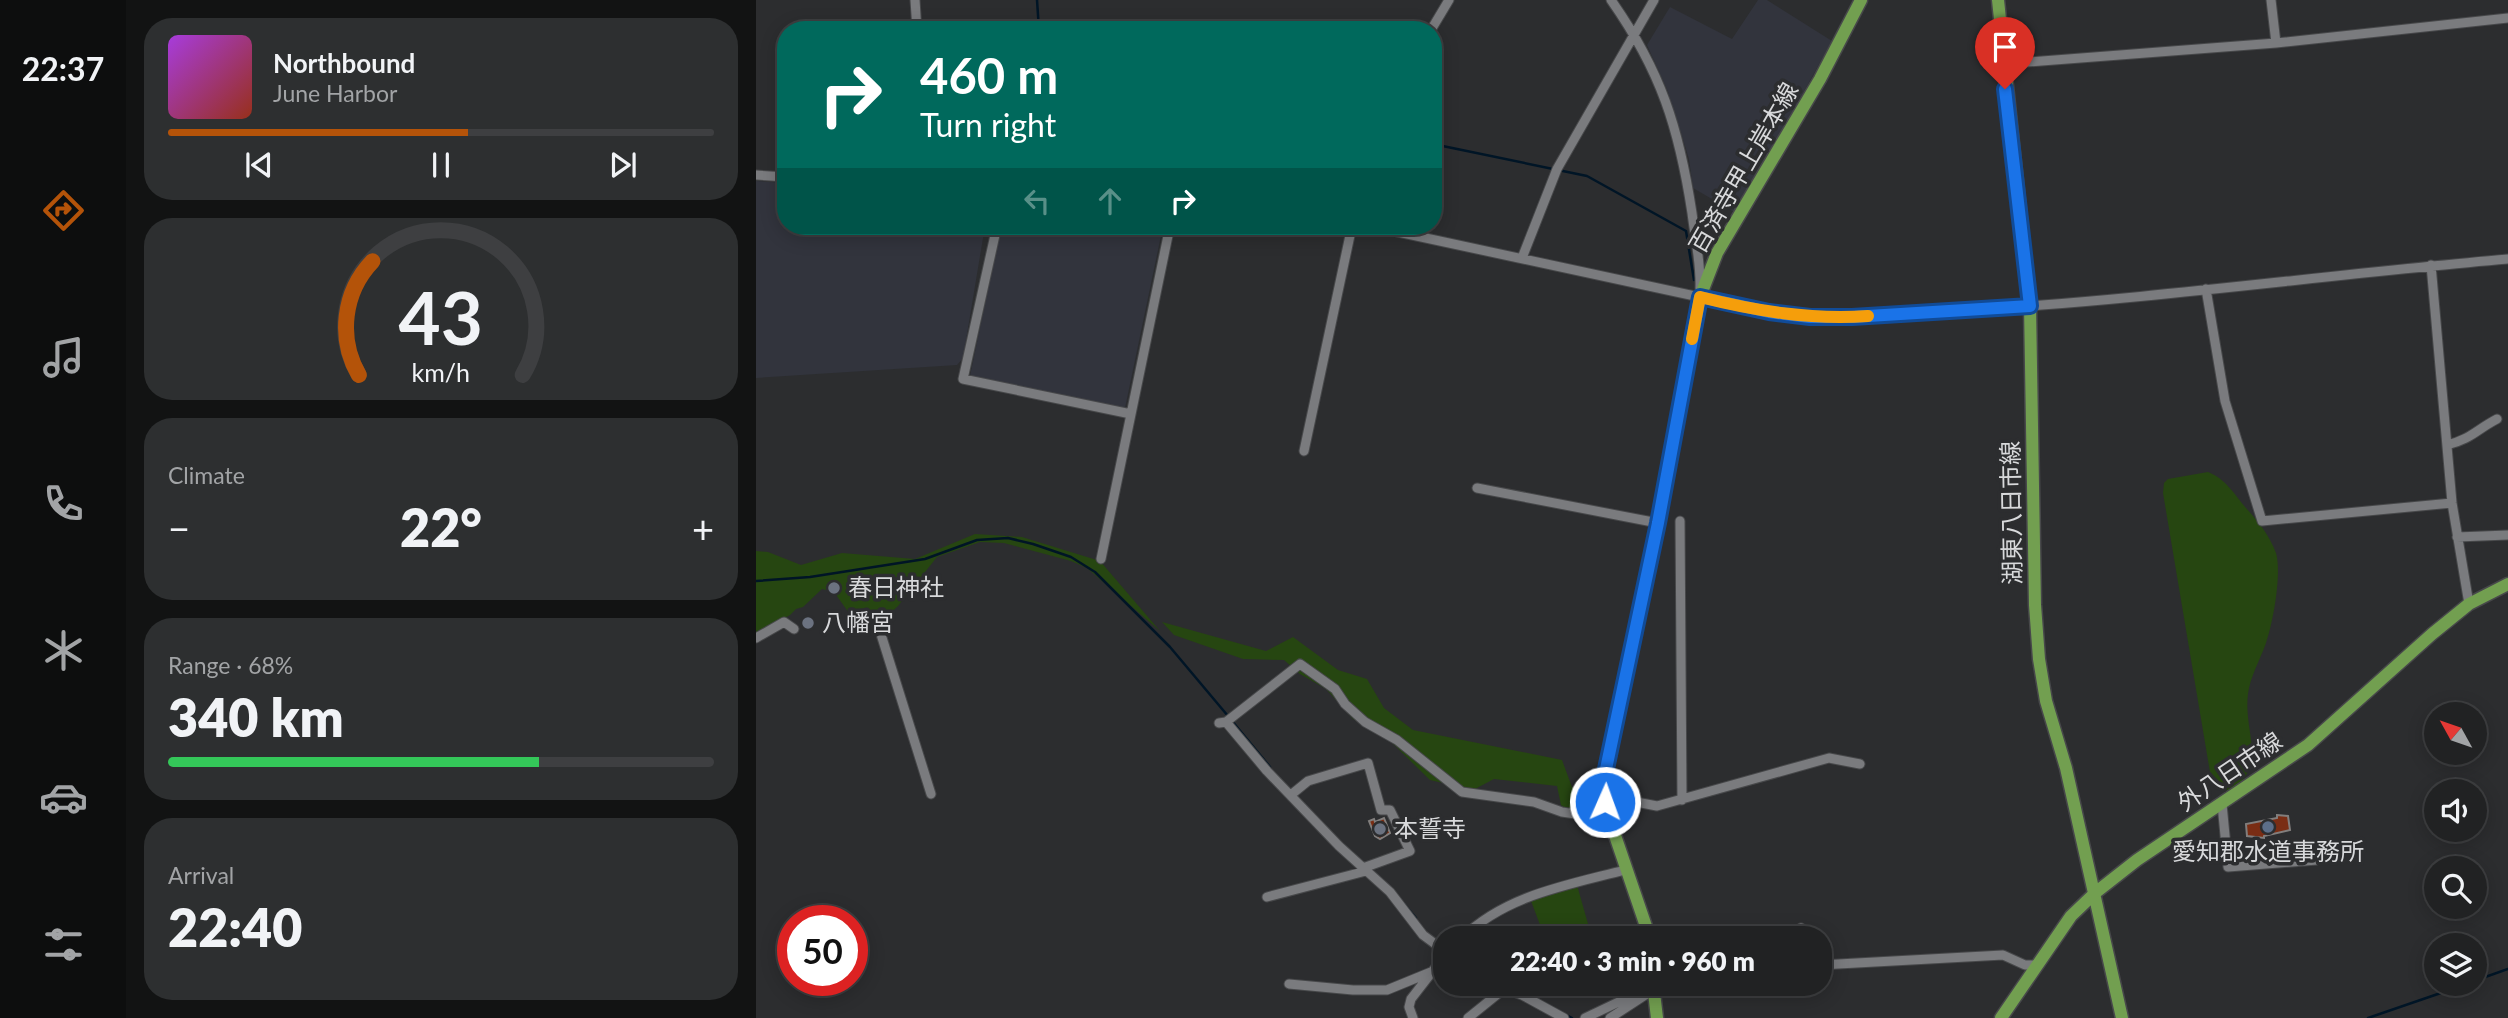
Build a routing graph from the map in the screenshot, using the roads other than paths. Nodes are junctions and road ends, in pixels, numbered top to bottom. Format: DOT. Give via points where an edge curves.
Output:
graph roads {
  1 [pos="915,0"];
  2 [pos="1449,0"];
  3 [pos="1611,0"];
  4 [pos="1654,0"];
  5 [pos="1861,0"];
  6 [pos="1998,0"];
  7 [pos="2271,0"];
  8 [pos="2508,18"];
  9 [pos="916,21"];
  10 [pos="1436,21"];
  11 [pos="1635,34"];
  12 [pos="2276,43"];
  13 [pos="2003,64"];
  14 [pos="756,175"];
  15 [pos="777,176"];
  16 [pos="995,235"];
  17 [pos="1168,235"];
  18 [pos="1350,235"];
  19 [pos="1413,235"];
  20 [pos="1522,258"];
  21 [pos="2508,259"];
  22 [pos="2431,265"];
  23 [pos="2206,289"];
  24 [pos="1700,297"];
  25 [pos="2030,306"];
  26 [pos="1131,414"];
  27 [pos="2497,419"];
  28 [pos="2447,445"];
  29 [pos="1304,451"];
  30 [pos="1477,488"];
  31 [pos="2452,503"];
  32 [pos="1680,521"];
  33 [pos="1658,523"];
  34 [pos="2508,535"];
  35 [pos="2457,537"];
  36 [pos="1101,559"];
  37 [pos="2508,584"];
  38 [pos="2469,604"];
  39 [pos="879,628"];
  40 [pos="794,629"];
  41 [pos="756,638"];
  42 [pos="1860,764"];
  43 [pos="931,794"];
  44 [pos="1292,794"];
  45 [pos="1682,800"];
  46 [pos="1605,802"];
  47 [pos="2222,804"];
  48 [pos="2317,860"];
  49 [pos="1365,870"];
  50 [pos="1625,870"];
  51 [pos="2095,893"];
  52 [pos="1267,897"];
  53 [pos="1476,926"];
  54 [pos="1646,926"];
  55 [pos="1433,943"];
  56 [pos="1832,964"];
  57 [pos="2036,965"];
  58 [pos="1433,969"];
  59 [pos="1431,972"];
  60 [pos="1289,984"];
  61 [pos="1495,996"];
  62 [pos="1524,996"];
  63 [pos="1642,996"];
  64 [pos="1654,996"];
  65 [pos="1638,999"];
  66 [pos="1559,1017"];
  67 [pos="1413,1018"];
  68 [pos="1468,1018"];
  69 [pos="1585,1018"];
  70 [pos="1611,1018"];
  71 [pos="1657,1018"];
  72 [pos="2001,1018"];
  73 [pos="2122,1018"];
  1 -- 9 [label="street"];
  2 -- 10 [label="street"];
  3 -- 11 [label="street"];
  4 -- 11 [label="street"];
  5 -- 24 [label="main road, 百済寺甲上岸本線" via="1717,253"];
  6 -- 13 [label="main road, 湖東八日市線"];
  7 -- 12 [label="street"];
  8 -- 12 [label="street"];
  11 -- 20 [label="street" via="1557,169"];
  11 -- 24 [label="street" via="1655,72 1684,162"];
  12 -- 13 [label="street"];
  13 -- 25 [label="main road, 湖東八日市線"];
  14 -- 15 [label="street"];
  16 -- 26 [label="street" via="963,379"];
  17 -- 26 [label="street"];
  18 -- 29 [label="street"];
  19 -- 20 [label="street"];
  20 -- 24 [label="street"];
  21 -- 22 [label="street"];
  22 -- 23 [label="street"];
  22 -- 28 [label="street"];
  23 -- 25 [label="street"];
  23 -- 31 [label="street" via="2225,401 2262,521"];
  24 -- 25 [label="street" via="1810,317"];
  24 -- 33 [label="main road, 百済寺甲上岸本線"];
  25 -- 51 [label="main road, 湖東八日市線" via="2039,659"];
  26 -- 36 [label="street"];
  27 -- 28 [label="street" via="2468,440"];
  28 -- 31 [label="street"];
  30 -- 33 [label="street"];
  31 -- 35 [label="street"];
  32 -- 45 [label="street"];
  33 -- 46 [label="main road, 百済寺甲上岸本線" via="1606,769"];
  34 -- 35 [label="street"];
  35 -- 38 [label="street"];
  37 -- 38 [label="main road, 外八日市線"];
  38 -- 47 [label="main road, 外八日市線" via="2308,745"];
  39 -- 43 [label="street"];
  40 -- 41 [label="street" via="783,622"];
  42 -- 45 [label="street" via="1829,758"];
  44 -- 46 [label="street" via="1222,722 1300,664 1335,689 1366,722 1397,740 1462,792 1596,817"];
  44 -- 49 [label="street"];
  44 -- 49 [label="street" via="1308,781 1368,763 1381,810 1390,810 1410,851"];
  45 -- 46 [label="street" via="1657,806"];
  46 -- 50 [label="main road, 百済寺甲上岸本線"];
  47 -- 48 [label="street" via="2228,867"];
  47 -- 51 [label="main road, 外八日市線"];
  49 -- 52 [label="street"];
  49 -- 55 [label="street"];
  50 -- 53 [label="street" via="1533,893"];
  50 -- 54 [label="main road, 百済寺甲上岸本線"];
  51 -- 57 [label="main road, 外八日市線" via="2071,916"];
  51 -- 73 [label="main road, 湖東八日市線"];
  56 -- 57 [label="street" via="2003,955"];
  57 -- 72 [label="main road, 外八日市線"];
  58 -- 59 [label="street"];
  59 -- 60 [label="street" via="1387,990"];
  59 -- 67 [label="street" via="1411,999"];
  61 -- 68 [label="street"];
  62 -- 66 [label="street"];
  63 -- 65 [label="street"];
  64 -- 71 [label="main road"];
  65 -- 69 [label="street" via="1627,998"];
  65 -- 70 [label="street"];
}
